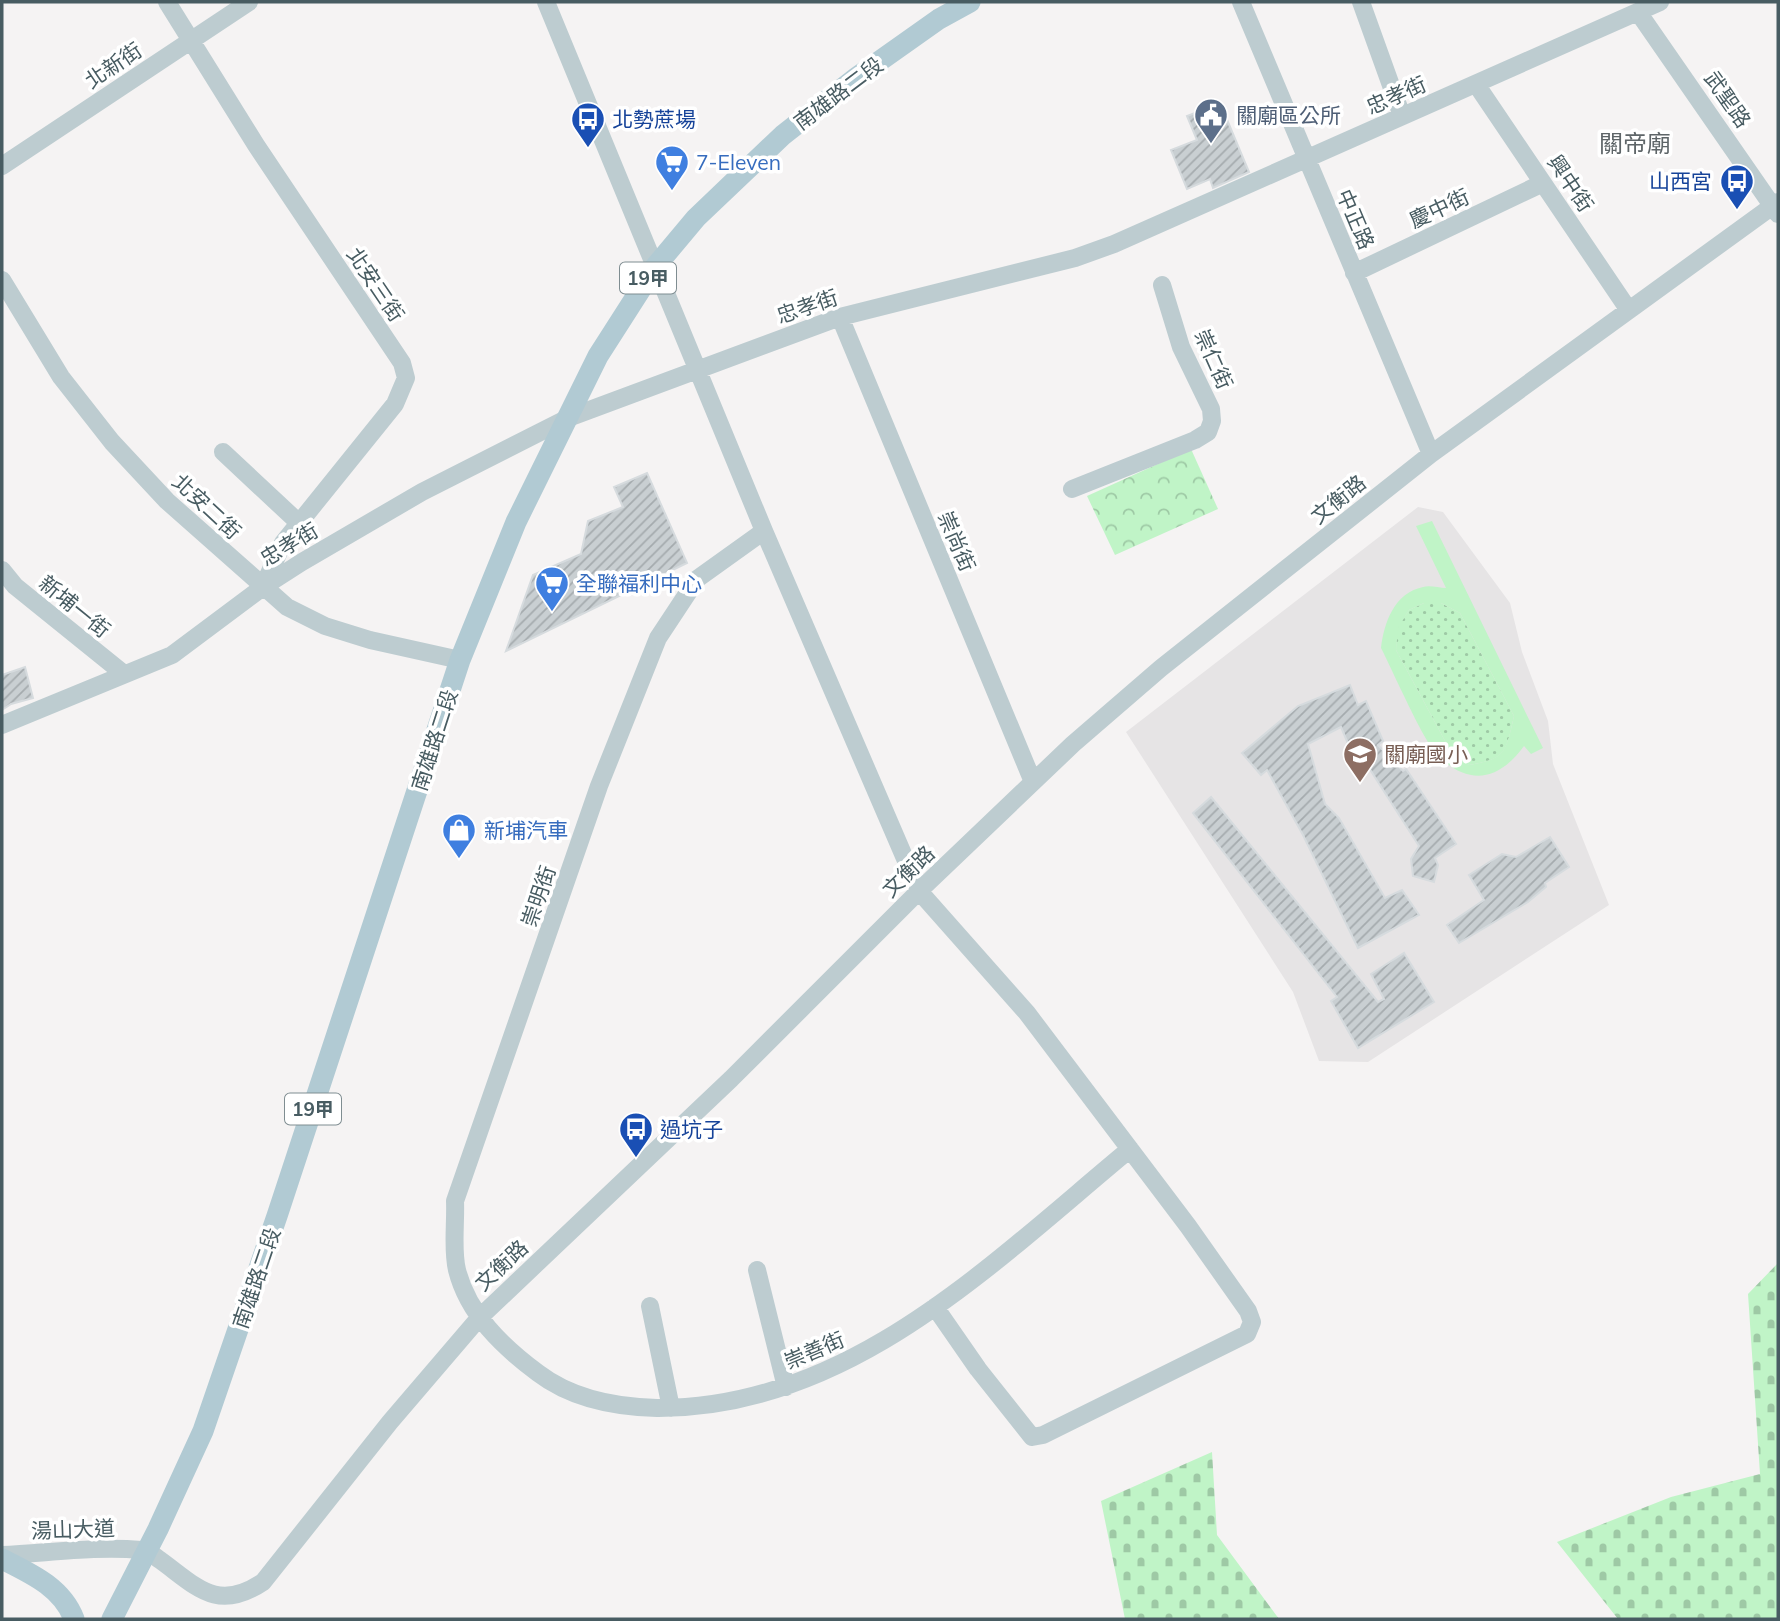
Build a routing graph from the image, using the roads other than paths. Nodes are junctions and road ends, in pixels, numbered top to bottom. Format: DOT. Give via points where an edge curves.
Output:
graph roads {
  1 [pos="167,2"];
  2 [pos="249,2"];
  3 [pos="546,2"];
  4 [pos="970,2"];
  5 [pos="1241,2"];
  6 [pos="1361,2"];
  7 [pos="1660,2"];
  8 [pos="1638,12"];
  9 [pos="190,40"];
  10 [pos="1476,84"];
  11 [pos="1402,116"];
  12 [pos="1307,160"];
  13 [pos="2,166"];
  14 [pos="1543,183"];
  15 [pos="1776,207"];
  16 [pos="655,267"];
  17 [pos="1354,273"];
  18 [pos="2,280"];
  19 [pos="1162,285"];
  20 [pos="1628,309"];
  21 [pos="839,317"];
  22 [pos="697,369"];
  23 [pos="568,418"];
  24 [pos="223,452"];
  25 [pos="1431,454"];
  26 [pos="1072,489"];
  27 [pos="299,523"];
  28 [pos="764,531"];
  29 [pos="2,570"];
  30 [pos="263,587"];
  31 [pos="460,660"];
  32 [pos="124,674"];
  33 [pos="2,725"];
  34 [pos="1032,782"];
  35 [pos="919,891"];
  36 [pos="1130,1149"];
  37 [pos="757,1270"];
  38 [pos="650,1306"];
  39 [pos="936,1307"];
  40 [pos="479,1318"];
  41 [pos="786,1387"];
  42 [pos="671,1408"];
  43 [pos="145,1550"];
  44 [pos="2,1557"];
  45 [pos="74,1619"];
  46 [pos="112,1619"];
  1 -- 9 [label="street, 北安三街"];
  2 -- 9 [label="street, 北新街"];
  3 -- 16 [label="street"];
  4 -- 16 [label="main road, 南雄路二段 / 19甲" via="857,77 783,135 696,218"];
  5 -- 12 [label="street, 中正路"];
  6 -- 11 [label="street"];
  7 -- 8 [label="street, 忠孝街"];
  8 -- 10 [label="street, 忠孝街"];
  8 -- 15 [label="street, 武聖路"];
  9 -- 13 [label="street, 北新街"];
  9 -- 27 [label="street, 北安三街" via="402,363 405,378 396,404"];
  10 -- 11 [label="street, 忠孝街"];
  10 -- 14 [label="street, 興中街"];
  11 -- 12 [label="street, 忠孝街"];
  12 -- 17 [label="street, 中正路"];
  12 -- 21 [label="street, 忠孝街" via="1152,230 1075,258"];
  14 -- 17 [label="street, 慶中街"];
  14 -- 20 [label="street, 興中街"];
  15 -- 20 [label="street, 文衡路"];
  16 -- 22 [label="street"];
  16 -- 23 [label="main road, 南雄路二段 / 19甲" via="598,356"];
  17 -- 25 [label="street, 中正路"];
  18 -- 30 [label="street, 北安二街" via="61,377 112,442 167,501"];
  19 -- 26 [label="street, 崇仁街" via="1181,347 1211,409 1208,432"];
  20 -- 25 [label="street, 文衡路"];
  21 -- 22 [label="street, 忠孝街"];
  21 -- 34 [label="street, 崇尚街"];
  22 -- 23 [label="street, 忠孝街"];
  22 -- 28 [label="street"];
  23 -- 30 [label="street, 忠孝街" via="422,492"];
  23 -- 31 [label="main road, 南雄路二段 / 19甲" via="516,522"];
  24 -- 27 [label="street"];
  25 -- 34 [label="street, 文衡路" via="1161,668"];
  27 -- 30 [label="street, 北安三街" via="283,542"];
  28 -- 35 [label="street"];
  28 -- 40 [label="street, 崇明街" via="697,579 664,628 599,786 455,1201 457,1270"];
  29 -- 32 [label="street, 新埔一街" via="15,586"];
  30 -- 31 [label="street, 北安二街" via="288,607 326,626"];
  30 -- 32 [label="street, 忠孝街" via="172,655"];
  31 -- 43 [label="main road, 南雄路二段 / 19甲" via="203,1431"];
  32 -- 33 [label="street, 忠孝街"];
  34 -- 35 [label="street, 文衡路"];
  35 -- 36 [label="street" via="1027,1013"];
  35 -- 40 [label="street, 文衡路" via="731,1079"];
  36 -- 39 [label="street, 崇善街"];
  36 -- 39 [label="street" via="1248,1311 1252,1322 1247,1334 1032,1437"];
  37 -- 41 [label="street"];
  38 -- 42 [label="street"];
  39 -- 41 [label="street, 崇善街" via="869,1351"];
  40 -- 42 [label="street, 崇善街" via="520,1360 573,1394 643,1408"];
  40 -- 43 [label="street, 文衡路" via="263,1582 249,1592 232,1597 200,1590"];
  41 -- 42 [label="street, 崇善街" via="728,1403"];
  43 -- 44 [label="street, 湯山大道"];
  43 -- 46 [label="main road, 南雄路二段 / 19甲"];
  44 -- 45 [label="main road" via="50,1585"];
}
